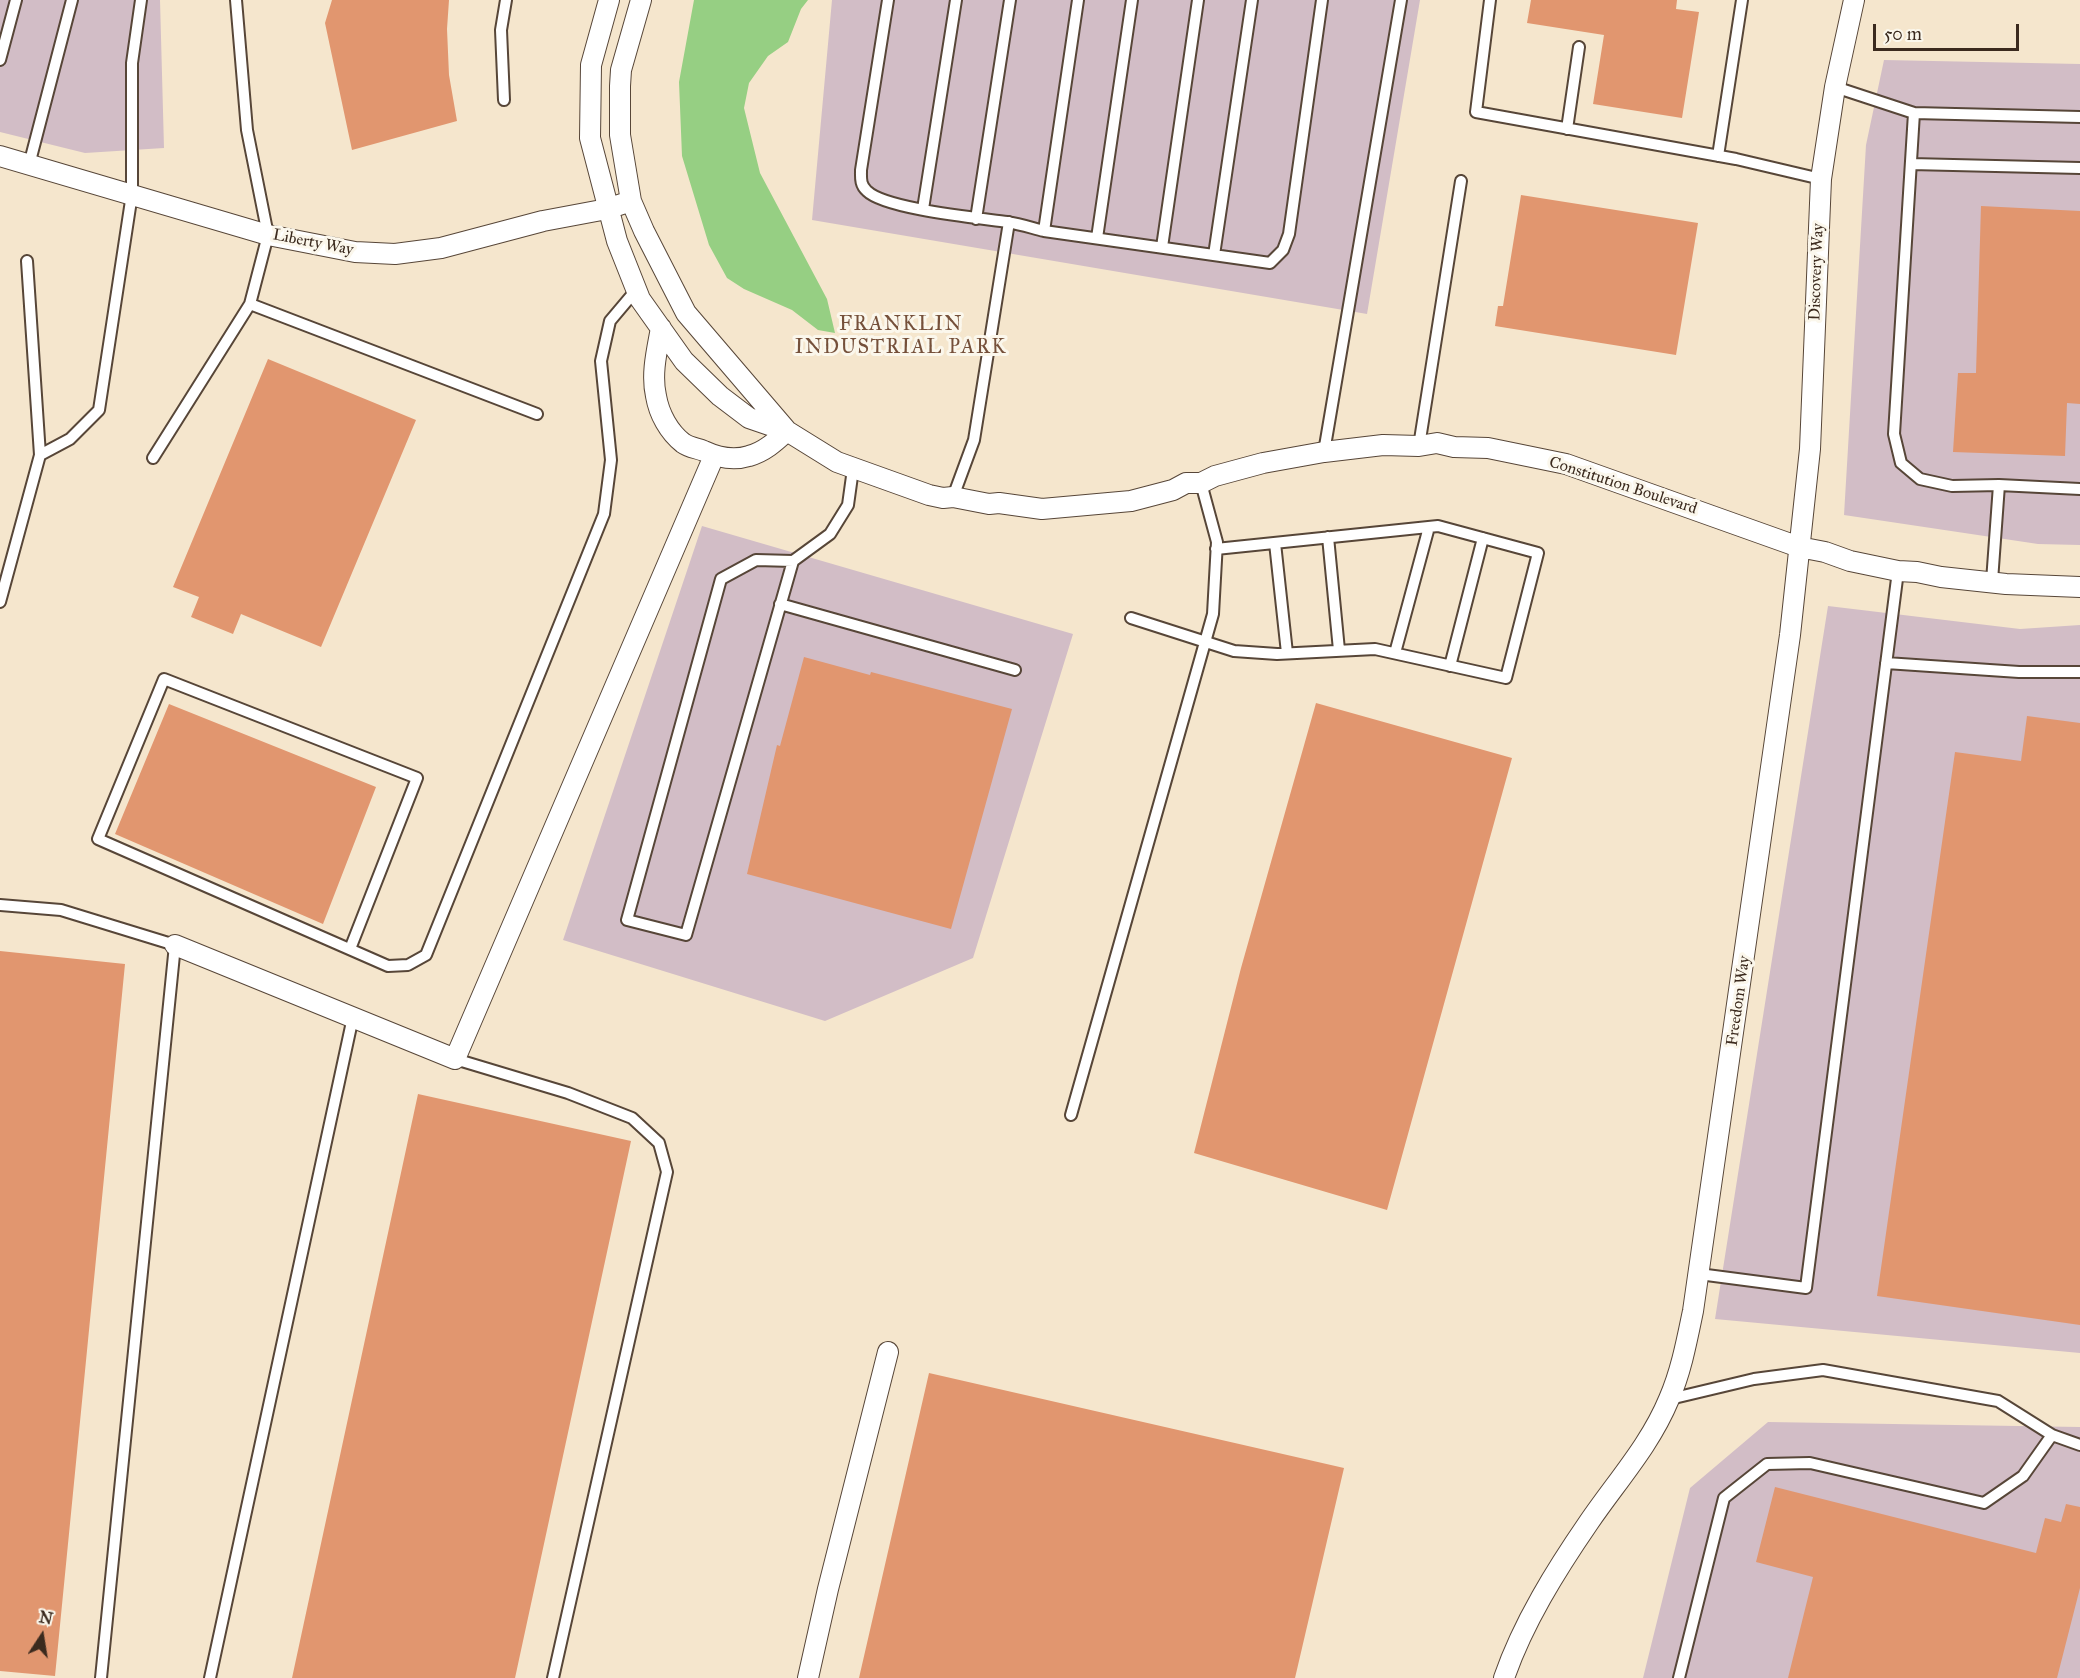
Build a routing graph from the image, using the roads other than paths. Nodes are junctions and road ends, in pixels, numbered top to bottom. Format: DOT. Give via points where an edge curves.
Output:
graph roads {
  1 [pos="16,0"];
  2 [pos="72,0"];
  3 [pos="141,0"];
  4 [pos="236,0"];
  5 [pos="506,0"];
  6 [pos="609,0"];
  7 [pos="641,0"];
  8 [pos="888,0"];
  9 [pos="956,0"];
  10 [pos="1010,0"];
  11 [pos="1078,0"];
  12 [pos="1132,0"];
  13 [pos="1198,0"];
  14 [pos="1252,0"];
  15 [pos="1322,0"];
  16 [pos="1401,0"];
  17 [pos="1490,0"];
  18 [pos="1743,0"];
  19 [pos="1854,0"];
  20 [pos="1579,47"];
  21 [pos="0,60"];
  22 [pos="1835,87"];
  23 [pos="504,100"];
  24 [pos="1914,113"];
  25 [pos="2080,117"];
  26 [pos="1567,129"];
  27 [pos="0,156"];
  28 [pos="1718,156"];
  29 [pos="1911,164"];
  30 [pos="29,165"];
  31 [pos="2080,168"];
  32 [pos="1821,179"];
  33 [pos="1461,181"];
  34 [pos="132,194"];
  35 [pos="631,201"];
  36 [pos="607,209"];
  37 [pos="923,209"];
  38 [pos="976,219"];
  39 [pos="1009,222"];
  40 [pos="1044,231"];
  41 [pos="268,235"];
  42 [pos="1097,238"];
  43 [pos="1162,247"];
  44 [pos="1214,255"];
  45 [pos="27,261"];
  46 [pos="637,289"];
  47 [pos="250,304"];
  48 [pos="661,328"];
  49 [pos="537,414"];
  50 [pos="787,431"];
  51 [pos="1419,446"];
  52 [pos="1324,453"];
  53 [pos="40,455"];
  54 [pos="714,456"];
  55 [pos="153,458"];
  56 [pos="853,469"];
  57 [pos="1201,483"];
  58 [pos="1999,485"];
  59 [pos="2080,489"];
  60 [pos="953,496"];
  61 [pos="1429,526"];
  62 [pos="1329,537"];
  63 [pos="1483,538"];
  64 [pos="1275,543"];
  65 [pos="1799,547"];
  66 [pos="1216,549"];
  67 [pos="793,561"];
  68 [pos="1898,571"];
  69 [pos="1992,581"];
  70 [pos="2080,587"];
  71 [pos="0,602"];
  72 [pos="780,604"];
  73 [pos="1131,618"];
  74 [pos="1205,643"];
  75 [pos="1339,650"];
  76 [pos="1287,653"];
  77 [pos="1395,653"];
  78 [pos="1886,663"];
  79 [pos="1450,666"];
  80 [pos="1016,670"];
  81 [pos="2080,672"];
  82 [pos="0,905"];
  83 [pos="174,945"];
  84 [pos="350,950"];
  85 [pos="353,1017"];
  86 [pos="455,1059"];
  87 [pos="1071,1115"];
  88 [pos="1699,1274"];
  89 [pos="888,1352"];
  90 [pos="1670,1399"];
  91 [pos="2052,1436"];
  92 [pos="2080,1445"];
  93 [pos="101,1678"];
  94 [pos="210,1678"];
  95 [pos="553,1678"];
  96 [pos="808,1678"];
  97 [pos="1504,1678"];
  98 [pos="1679,1678"];
  1 -- 21 [label="lane"];
  2 -- 30 [label="lane"];
  3 -- 34 [label="lane" via="132,63"];
  4 -- 41 [label="lane" via="247,130"];
  5 -- 23 [label="lane" via="501,30"];
  6 -- 36 [label="street, Constitution Boulevard" via="591,65 590,85 590,138"];
  7 -- 35 [label="street, Constitution Boulevard" via="620,86 620,135"];
  8 -- 37 [label="lane" via="861,170 862,186 889,202"];
  9 -- 37 [label="lane"];
  10 -- 38 [label="lane"];
  11 -- 40 [label="lane"];
  12 -- 42 [label="lane"];
  13 -- 43 [label="lane"];
  14 -- 44 [label="lane"];
  15 -- 44 [label="lane" via="1289,234 1283,250 1270,263"];
  16 -- 52 [label="lane"];
  17 -- 26 [label="lane" via="1476,112"];
  18 -- 28 [label="lane"];
  19 -- 22 [label="street, Discovery Way"];
  20 -- 26 [label="lane"];
  22 -- 24 [label="lane"];
  22 -- 32 [label="street, Discovery Way"];
  24 -- 25 [label="lane"];
  24 -- 29 [label="lane"];
  26 -- 28 [label="lane"];
  27 -- 30 [label="street, Liberty Way"];
  28 -- 32 [label="lane"];
  29 -- 31 [label="lane"];
  29 -- 58 [label="lane" via="1894,434 1901,463 1920,479 1952,486"];
  30 -- 34 [label="street, Liberty Way"];
  32 -- 65 [label="street, Discovery Way" via="1810,449"];
  33 -- 51 [label="lane"];
  34 -- 41 [label="street, Liberty Way"];
  34 -- 53 [label="lane" via="99,410 70,439"];
  35 -- 36 [label="street, Liberty Way"];
  35 -- 50 [label="street, Constitution Boulevard" via="686,313"];
  36 -- 41 [label="street, Liberty Way" via="441,248 394,254 355,252"];
  36 -- 46 [label="street, Constitution Boulevard"];
  37 -- 38 [label="lane"];
  38 -- 39 [label="lane"];
  39 -- 40 [label="lane"];
  39 -- 60 [label="lane" via="974,440"];
  40 -- 42 [label="lane"];
  41 -- 47 [label="lane"];
  42 -- 43 [label="lane"];
  43 -- 44 [label="lane"];
  45 -- 53 [label="lane"];
  46 -- 48 [label="street, Constitution Boulevard"];
  46 -- 84 [label="lane" via="610,321 601,361 610,460 604,514 426,955 408,965 388,966"];
  47 -- 49 [label="lane"];
  47 -- 55 [label="lane"];
  48 -- 50 [label="street, Constitution Boulevard" via="684,361 720,396 749,418"];
  48 -- 54 [label="street" via="654,383 660,411 668,428 683,443"];
  50 -- 54 [label="street" via="768,448 749,456"];
  50 -- 56 [label="street, Constitution Boulevard"];
  51 -- 52 [label="street, Constitution Boulevard" via="1383,445"];
  51 -- 65 [label="street, Constitution Boulevard" via="1437,443 1488,448 1566,464"];
  52 -- 57 [label="street, Constitution Boulevard" via="1263,463"];
  53 -- 71 [label="lane"];
  54 -- 86 [label="street"];
  56 -- 60 [label="street, Constitution Boulevard" via="929,495"];
  56 -- 67 [label="lane" via="848,505 830,534"];
  57 -- 60 [label="street, Constitution Boulevard" via="1186,483 1131,501 1042,509"];
  57 -- 66 [label="lane"];
  58 -- 59 [label="lane"];
  58 -- 69 [label="lane"];
  61 -- 62 [label="lane"];
  61 -- 63 [label="lane"];
  61 -- 77 [label="lane"];
  62 -- 64 [label="lane"];
  62 -- 75 [label="lane"];
  63 -- 79 [label="lane"];
  63 -- 79 [label="lane" via="1538,553 1506,678"];
  64 -- 66 [label="lane"];
  64 -- 76 [label="lane"];
  65 -- 68 [label="street, Constitution Boulevard"];
  65 -- 88 [label="street, Freedom Way"];
  66 -- 74 [label="lane" via="1213,614"];
  67 -- 72 [label="lane"];
  67 -- 72 [label="lane" via="756,560 721,579 627,920 686,935"];
  68 -- 69 [label="street, Constitution Boulevard"];
  68 -- 78 [label="lane"];
  69 -- 70 [label="street, Constitution Boulevard"];
  72 -- 80 [label="lane"];
  73 -- 74 [label="lane"];
  74 -- 76 [label="lane" via="1234,651"];
  74 -- 87 [label="lane"];
  75 -- 76 [label="lane"];
  75 -- 77 [label="lane"];
  77 -- 79 [label="lane"];
  78 -- 81 [label="lane"];
  78 -- 88 [label="lane" via="1806,1288"];
  82 -- 83 [label="lane" via="62,910"];
  83 -- 85 [label="street"];
  83 -- 93 [label="lane"];
  84 -- 84 [label="lane" via="98,840 164,679 417,778"];
  85 -- 86 [label="street"];
  85 -- 94 [label="lane"];
  86 -- 95 [label="lane" via="568,1093 632,1118 659,1143 667,1172"];
  88 -- 90 [label="street, Freedom Way" via="1687,1340"];
  89 -- 96 [label="street"];
  90 -- 91 [label="lane" via="1754,1379 1823,1370 1998,1401"];
  90 -- 97 [label="street, Freedom Way" via="1645,1447 1589,1521 1548,1586"];
  91 -- 92 [label="lane"];
  91 -- 98 [label="lane" via="2024,1476 1984,1503 1810,1463 1767,1464 1724,1498"];
}
